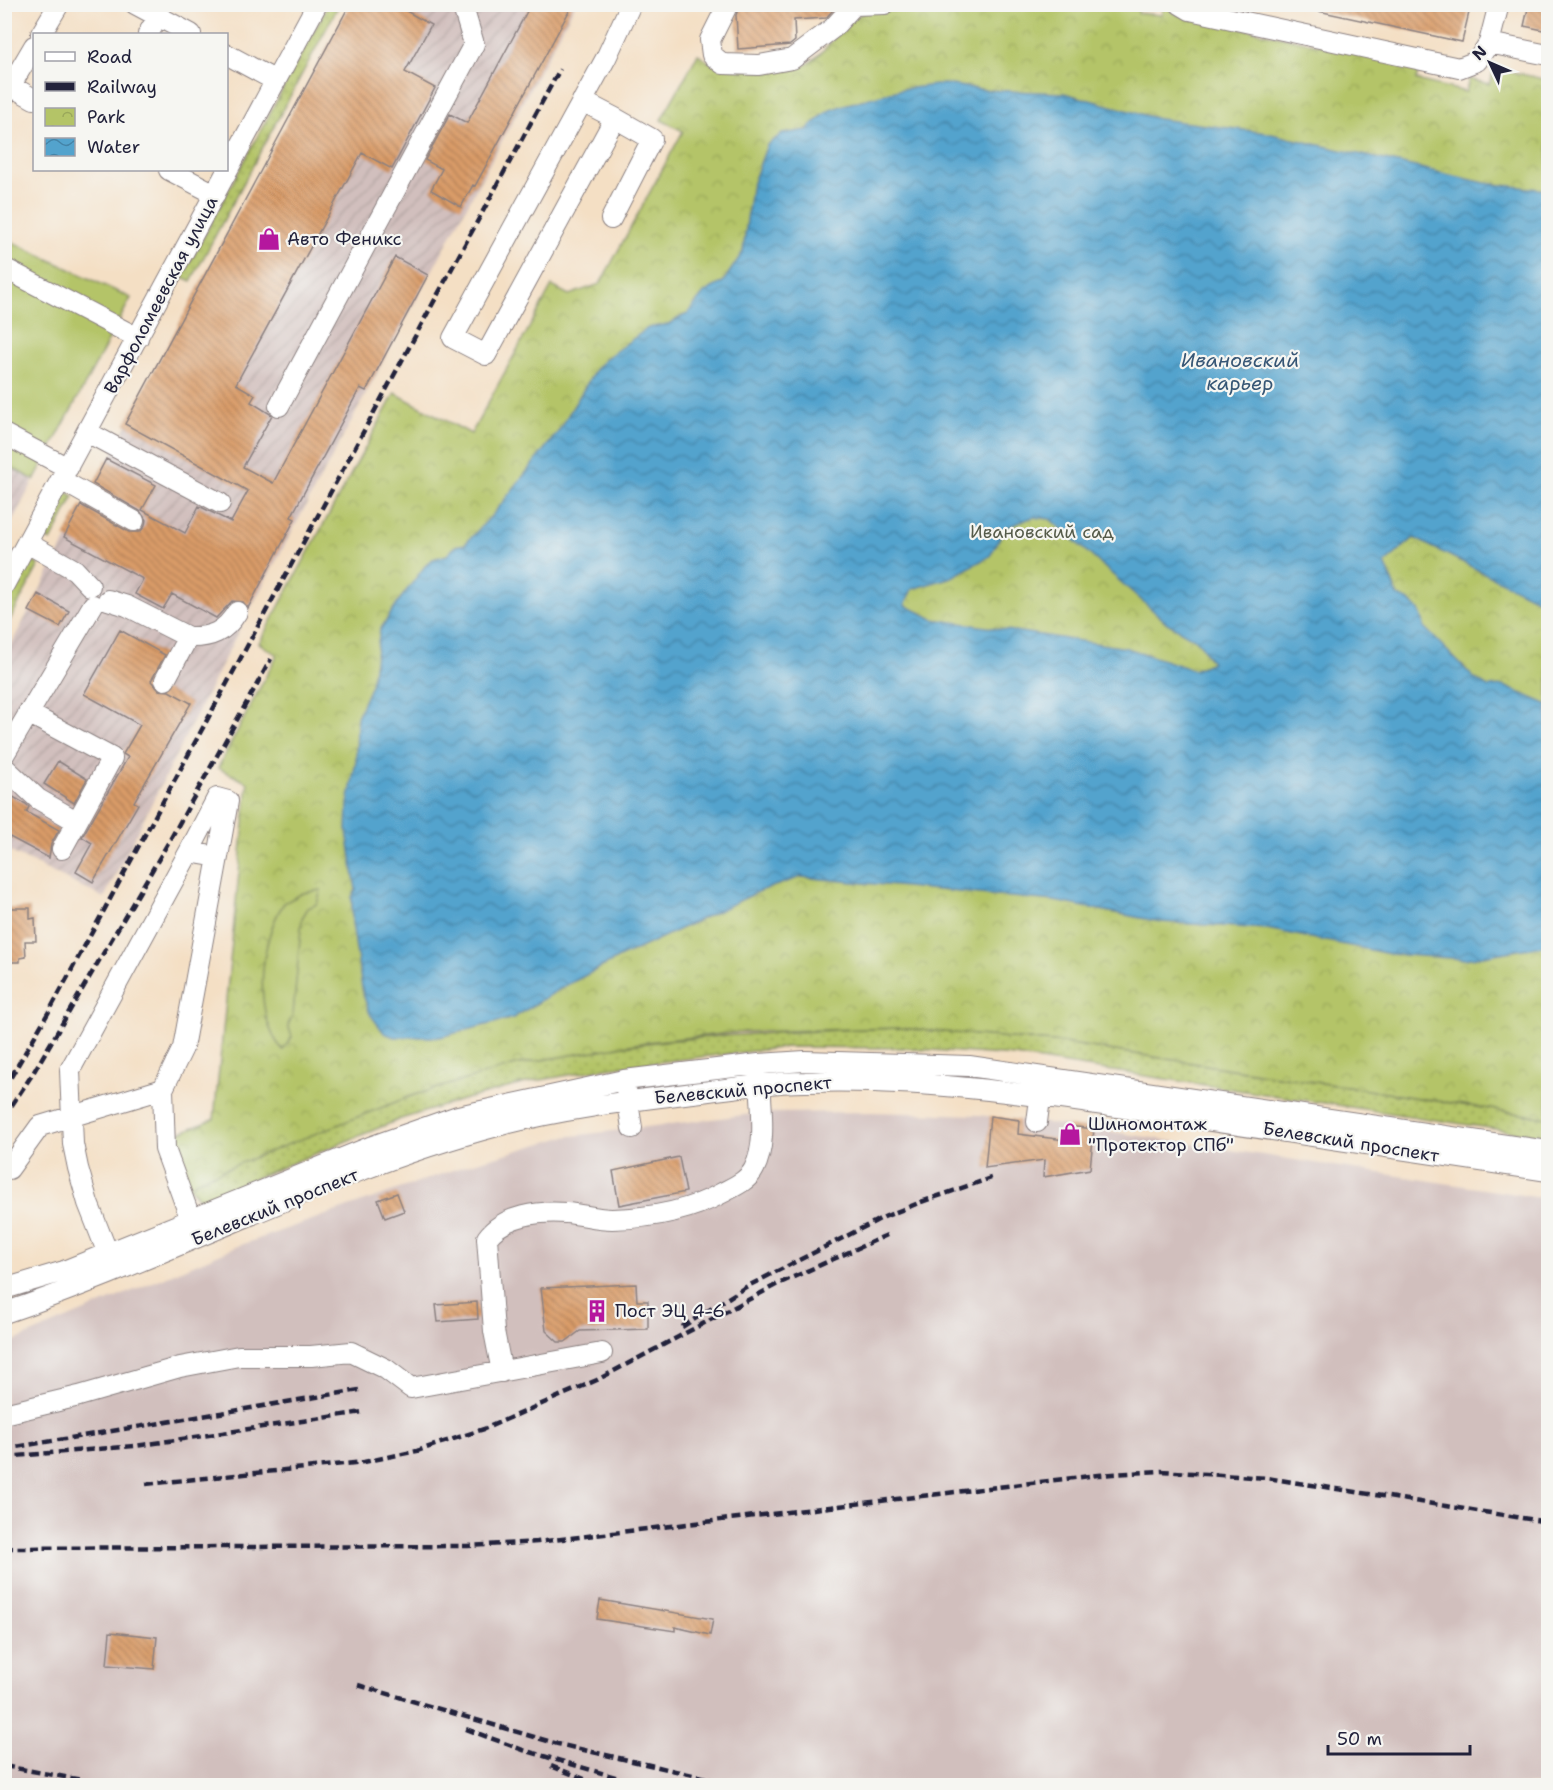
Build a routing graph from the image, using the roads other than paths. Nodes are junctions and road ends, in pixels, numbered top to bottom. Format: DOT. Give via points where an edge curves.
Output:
graph roads {
  1 [pos="59,4"];
  2 [pos="135,4"];
  3 [pos="316,4"];
  4 [pos="462,4"];
  5 [pos="631,4"];
  6 [pos="728,4"];
  7 [pos="885,4"];
  8 [pos="1179,4"];
  9 [pos="1499,4"];
  10 [pos="854,5"];
  11 [pos="158,17"];
  12 [pos="42,33"];
  13 [pos="148,33"];
  14 [pos="189,33"];
  15 [pos="1489,43"];
  16 [pos="33,48"];
  17 [pos="228,55"];
  18 [pos="1548,56"];
  19 [pos="276,81"];
  20 [pos="8,92"];
  21 [pos="33,99"];
  22 [pos="582,101"];
  23 [pos="615,118"];
  24 [pos="228,170"];
  25 [pos="171,171"];
  26 [pos="227,171"];
  27 [pos="215,194"];
  28 [pos="610,219"];
  29 [pos="4,268"];
  30 [pos="138,338"];
  31 [pos="279,406"];
  32 [pos="87,432"];
  33 [pos="4,434"];
  34 [pos="64,474"];
  35 [pos="220,503"];
  36 [pos="134,521"];
  37 [pos="27,543"];
  38 [pos="4,585"];
  39 [pos="100,602"];
  40 [pos="237,612"];
  41 [pos="188,637"];
  42 [pos="165,680"];
  43 [pos="28,712"];
  44 [pos="4,755"];
  45 [pos="4,767"];
  46 [pos="76,821"];
  47 [pos="62,849"];
  48 [pos="189,852"];
  49 [pos="218,857"];
  50 [pos="759,1064"];
  51 [pos="1042,1075"];
  52 [pos="624,1080"];
  53 [pos="760,1085"];
  54 [pos="163,1089"];
  55 [pos="1040,1095"];
  56 [pos="628,1101"];
  57 [pos="72,1116"];
  58 [pos="1037,1122"];
  59 [pos="632,1128"];
  60 [pos="1548,1151"];
  61 [pos="9,1169"];
  62 [pos="1548,1171"];
  63 [pos="191,1220"];
  64 [pos="112,1263"];
  65 [pos="4,1290"];
  66 [pos="4,1313"];
  67 [pos="602,1353"];
  68 [pos="502,1372"];
  69 [pos="4,1414"];
  1 -- 12 [label="street"];
  2 -- 11 [label="street"];
  3 -- 19 [label="street, Варфоломеевская улица"];
  4 -- 31 [label="street" via="474,44"];
  5 -- 22 [label="street"];
  6 -- 10 [label="street" via="710,40 712,55 723,64 759,65 792,59 833,28"];
  7 -- 10 [label="street"];
  8 -- 15 [label="street" via="1202,13 1459,68 1477,61"];
  9 -- 15 [label="street"];
  11 -- 13 [label="street"];
  11 -- 14 [label="street"];
  15 -- 18 [label="street"];
  16 -- 20 [label="street"];
  17 -- 19 [label="street"];
  19 -- 24 [label="street, Варфоломеевская улица"];
  20 -- 21 [label="street"];
  22 -- 23 [label="street"];
  22 -- 23 [label="street" via="453,338 486,355"];
  23 -- 28 [label="street" via="652,139"];
  25 -- 27 [label="street"];
  26 -- 27 [label="street, Варфоломеевская улица"];
  27 -- 30 [label="street, Варфоломеевская улица"];
  29 -- 30 [label="street"];
  30 -- 32 [label="street, Варфоломеевская улица"];
  32 -- 34 [label="street, Варфоломеевская улица"];
  32 -- 35 [label="street"];
  33 -- 34 [label="street"];
  34 -- 36 [label="street"];
  34 -- 37 [label="street, Варфоломеевская улица"];
  37 -- 38 [label="street, Варфоломеевская улица"];
  37 -- 39 [label="street" via="75,570 90,585 86,598"];
  39 -- 41 [label="street" via="127,606"];
  39 -- 43 [label="street"];
  40 -- 41 [label="street" via="225,630"];
  41 -- 42 [label="street"];
  43 -- 44 [label="street"];
  43 -- 46 [label="street" via="112,758"];
  45 -- 46 [label="street" via="38,799"];
  46 -- 47 [label="street"];
  48 -- 49 [label="street"];
  48 -- 49 [label="street" via="217,798 228,801"];
  48 -- 57 [label="street" via="70,1070"];
  49 -- 54 [label="street" via="183,1048"];
  50 -- 51 [label="street, Белевский проспект" via="875,1062 969,1066"];
  50 -- 52 [label="street, Белевский проспект"];
  50 -- 53 [label="street"];
  51 -- 55 [label="street"];
  51 -- 60 [label="street, Белевский проспект"];
  52 -- 56 [label="street"];
  52 -- 63 [label="street, Белевский проспект" via="458,1116 370,1147"];
  53 -- 55 [label="street, Белевский проспект" via="869,1082 991,1088"];
  53 -- 56 [label="street, Белевский проспект"];
  53 -- 68 [label="street" via="761,1150 754,1170 740,1184 703,1204 664,1213 611,1219 565,1213 523,1216 494,1229 487,1238 494,1331"];
  54 -- 57 [label="street"];
  54 -- 63 [label="street" via="165,1149"];
  55 -- 58 [label="street"];
  55 -- 62 [label="street, Белевский проспект"];
  56 -- 59 [label="street"];
  56 -- 64 [label="street, Белевский проспект" via="501,1125 454,1139"];
  57 -- 61 [label="street" via="40,1126"];
  57 -- 64 [label="street" via="78,1168"];
  63 -- 64 [label="street, Белевский проспект"];
  64 -- 65 [label="street, Белевский проспект" via="64,1271"];
  64 -- 66 [label="street, Белевский проспект"];
  67 -- 68 [label="street"];
  68 -- 69 [label="street" via="411,1388 386,1369 351,1352 239,1356 180,1367"];
}
